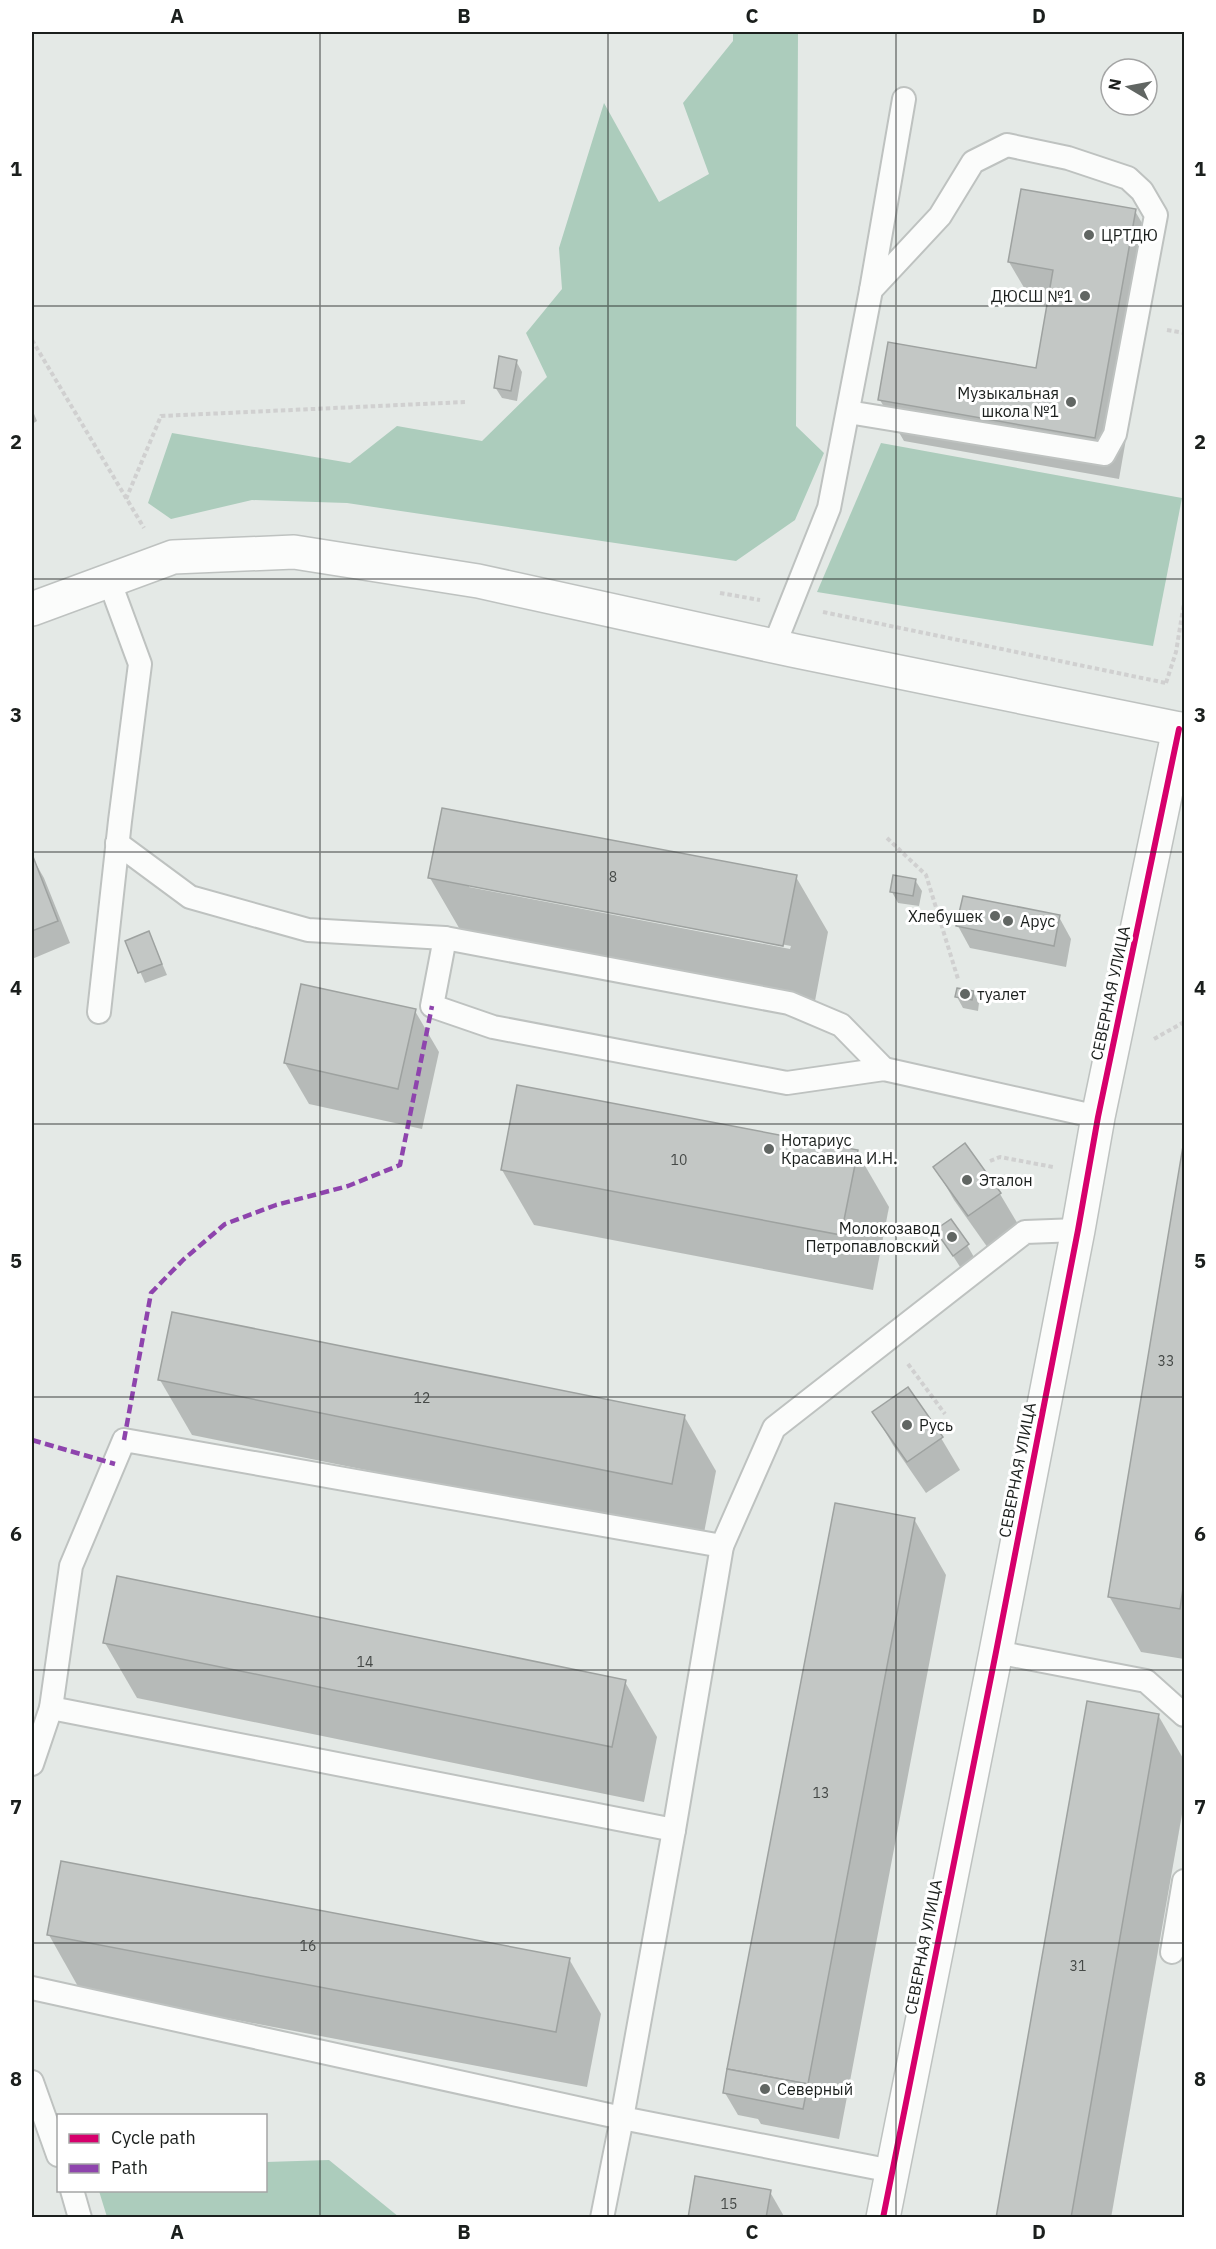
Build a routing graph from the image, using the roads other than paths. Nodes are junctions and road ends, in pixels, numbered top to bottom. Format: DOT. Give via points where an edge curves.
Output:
graph roads {
  1 [pos="904,99"];
  2 [pos="871,290"];
  3 [pos="848,412"];
  4 [pos="110,580"];
  5 [pos="32,609"];
  6 [pos="774,646"];
  7 [pos="1172,727"];
  8 [pos="117,843"];
  9 [pos="445,938"];
  10 [pos="99,1012"];
  11 [pos="884,1069"];
  12 [pos="1098,1118"];
  13 [pos="1078,1230"];
  14 [pos="722,1546"];
  15 [pos="996,1652"];
  16 [pos="51,1708"];
  17 [pos="1185,1715"];
  18 [pos="32,1764"];
  19 [pos="674,1830"];
  20 [pos="1185,1881"];
  21 [pos="1172,1952"];
  22 [pos="32,1988"];
  23 [pos="32,2082"];
  24 [pos="622,2118"];
  25 [pos="57,2152"];
  26 [pos="892,2171"];
  27 [pos="73,2192"];
  28 [pos="80,2217"];
  29 [pos="602,2217"];
  30 [pos="883,2217"];
  1 -- 2 [label="lane"];
  2 -- 3 [label="lane"];
  2 -- 3 [label="lane" via="940,216 973,162 1007,145 1068,158 1128,178 1142,191 1156,215 1115,434 1104,454"];
  3 -- 6 [label="lane" via="829,508"];
  4 -- 5 [label="street"];
  4 -- 6 [label="street" via="173,557 294,552 478,581"];
  4 -- 8 [label="lane" via="140,664"];
  6 -- 7 [label="street"];
  7 -- 12 [label="street, СЕВЕРНАЯ УЛИЦА"];
  8 -- 9 [label="lane" via="190,897 308,930"];
  8 -- 10 [label="lane"];
  9 -- 11 [label="lane" via="789,1003 841,1025"];
  9 -- 11 [label="lane" via="432,1006 493,1027 788,1083"];
  11 -- 12 [label="lane"];
  12 -- 13 [label="street, СЕВЕРНАЯ УЛИЦА"];
  13 -- 14 [label="lane" via="1025,1232 774,1428"];
  13 -- 15 [label="street, СЕВЕРНАЯ УЛИЦА"];
  14 -- 16 [label="lane" via="124,1440 71,1566"];
  14 -- 19 [label="lane"];
  15 -- 17 [label="lane" via="1146,1681"];
  15 -- 26 [label="street, СЕВЕРНАЯ УЛИЦА"];
  16 -- 18 [label="lane"];
  16 -- 19 [label="lane"];
  19 -- 24 [label="lane"];
  20 -- 21 [label="lane"];
  22 -- 24 [label="lane"];
  23 -- 25 [label="lane"];
  24 -- 26 [label="lane"];
  24 -- 29 [label="lane"];
  26 -- 30 [label="street, СЕВЕРНАЯ УЛИЦА"];
  27 -- 28 [label="lane"];
}
